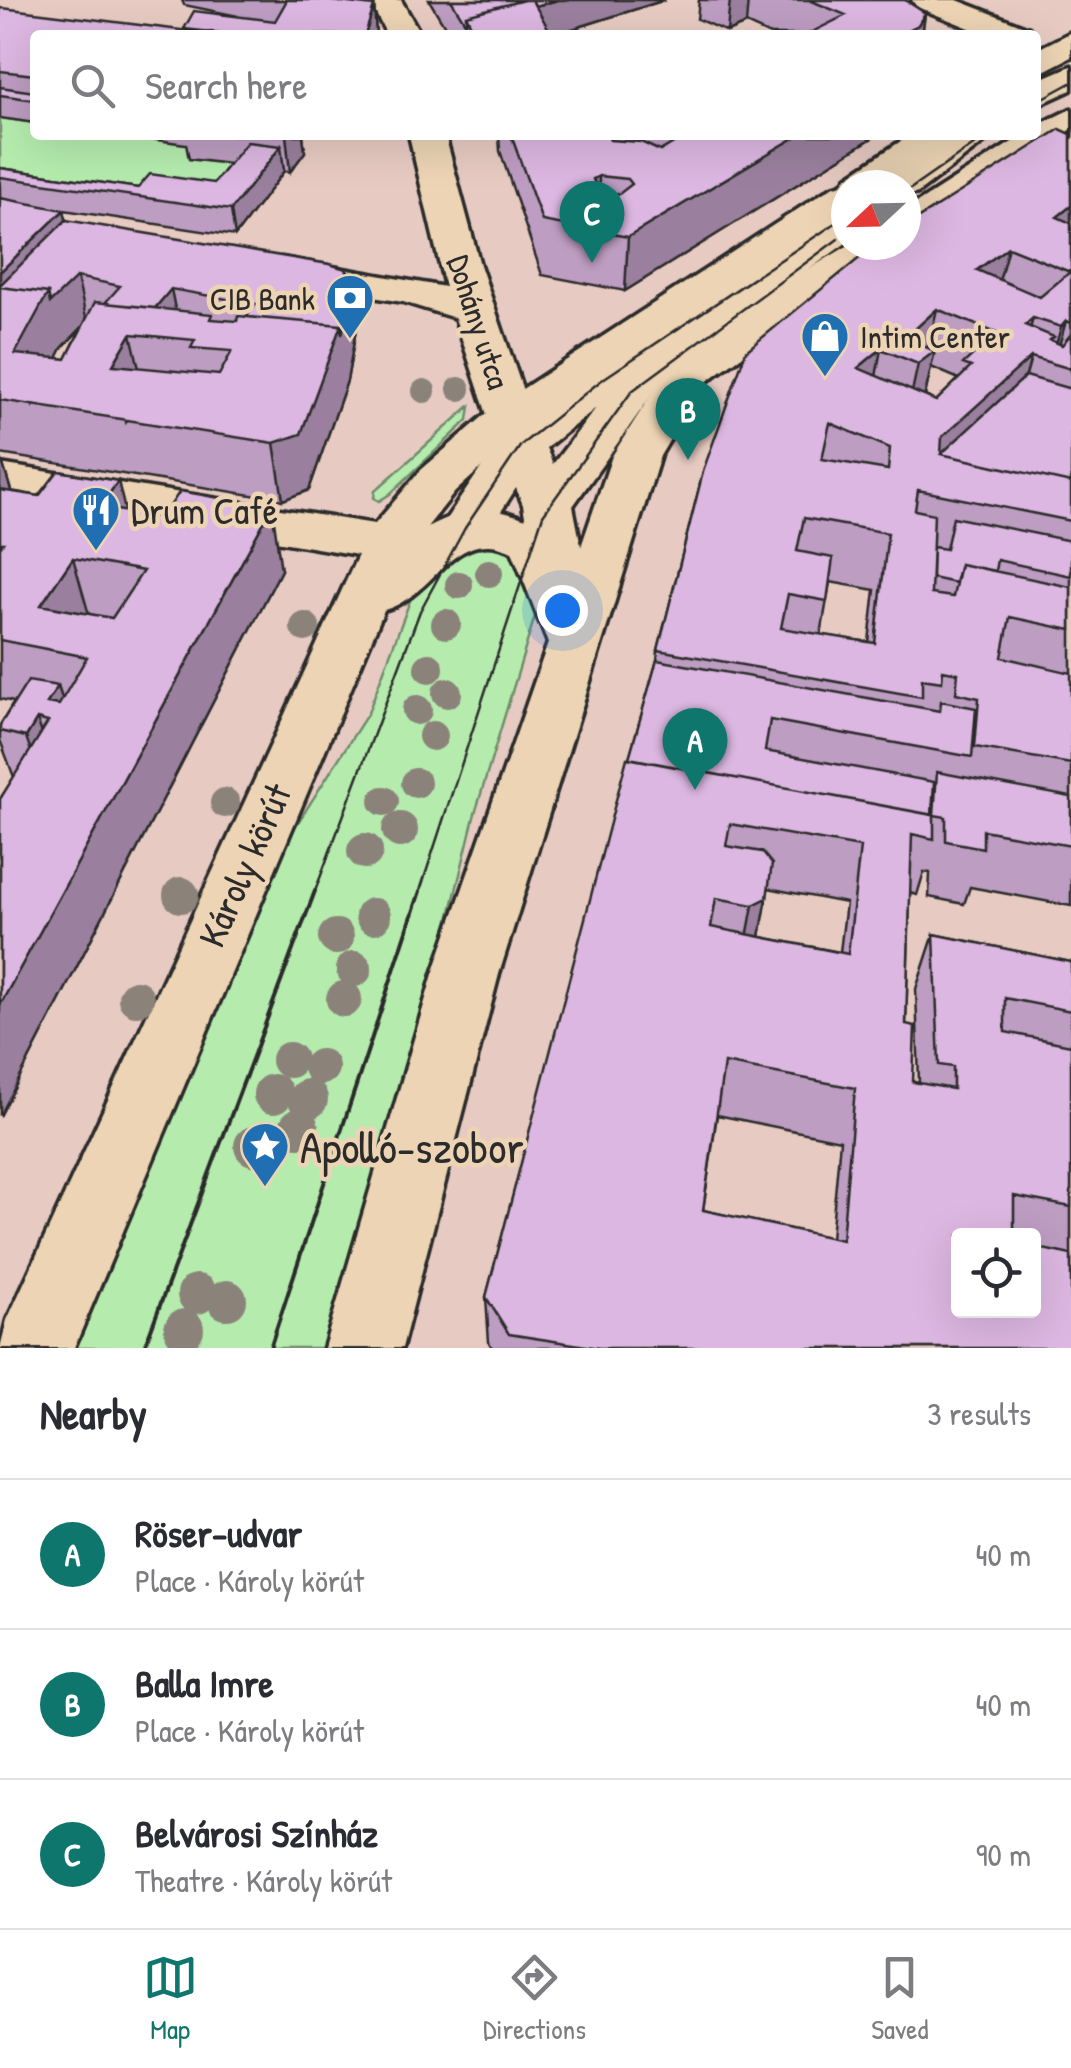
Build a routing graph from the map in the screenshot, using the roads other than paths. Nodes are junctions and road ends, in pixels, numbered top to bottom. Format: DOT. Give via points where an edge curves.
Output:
graph roads {
  1 [pos="385,0"];
  2 [pos="935,3"];
  3 [pos="401,30"];
  4 [pos="964,30"];
  5 [pos="1004,30"];
  6 [pos="1057,56"];
  7 [pos="1041,86"];
  8 [pos="1071,120"];
  9 [pos="1041,139"];
  10 [pos="426,140"];
  11 [pos="928,140"];
  12 [pos="969,140"];
  13 [pos="1040,140"];
  14 [pos="883,170"];
  15 [pos="921,173"];
  16 [pos="831,206"];
  17 [pos="921,217"];
  18 [pos="831,236"];
  19 [pos="454,246"];
  20 [pos="853,260"];
  21 [pos="244,263"];
  22 [pos="397,287"];
  23 [pos="474,310"];
  24 [pos="654,360"];
  25 [pos="515,431"];
  26 [pos="0,479"];
  27 [pos="548,504"];
  28 [pos="464,528"];
  29 [pos="387,543"];
  30 [pos="359,605"];
  31 [pos="575,644"];
  32 [pos="35,1348"];
  33 [pos="363,1348"];
  1 -- 3 [label="main road"];
  2 -- 4 [label="main road"];
  2 -- 5 [label="main road"];
  6 -- 7 [label="main road"];
  8 -- 9 [label="main road"];
  10 -- 19 [label="main road, Dohány utca" via="418,162 431,210"];
  11 -- 14 [label="main road"];
  12 -- 15 [label="main road"];
  13 -- 17 [label="main road"];
  16 -- 25 [label="main road, Károly körút"];
  18 -- 24 [label="main road, Károly körút"];
  19 -- 22 [label="main road" via="437,279"];
  19 -- 23 [label="main road, Dohány utca"];
  20 -- 31 [label="main road" via="684,377 636,456"];
  21 -- 22 [label="main road"];
  22 -- 23 [label="main road"];
  23 -- 25 [label="main road, Dohány utca"];
  24 -- 25 [label="main road, Károly körút" via="603,379"];
  24 -- 27 [label="main road, Károly körút"];
  25 -- 27 [label="main road"];
  25 -- 28 [label="main road, Károly körút"];
  25 -- 29 [label="main road, Károly körút" via="438,481"];
  26 -- 29 [label="main road"];
  27 -- 31 [label="main road"];
  28 -- 30 [label="main road, Károly körút"];
  28 -- 31 [label="main road" via="498,526 533,540"];
  29 -- 30 [label="main road, Károly körút"];
  30 -- 32 [label="main road, Károly körút"];
  31 -- 33 [label="main road" via="466,974"];
}
